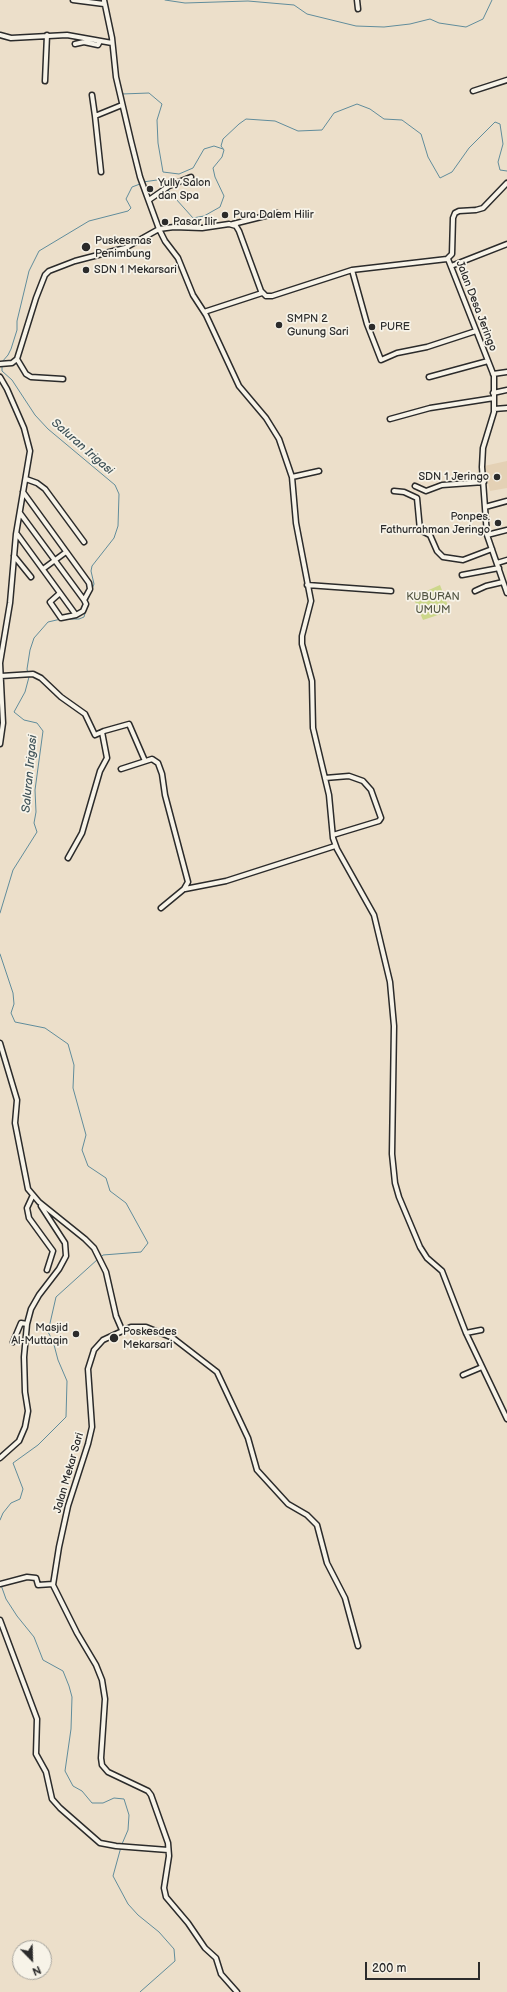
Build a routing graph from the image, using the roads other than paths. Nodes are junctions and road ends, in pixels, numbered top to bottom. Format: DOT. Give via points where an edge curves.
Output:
graph roads {
  1 [pos="73,0"];
  2 [pos="357,0"];
  3 [pos="104,2"];
  4 [pos="358,9"];
  5 [pos="0,35"];
  6 [pos="48,35"];
  7 [pos="100,41"];
  8 [pos="112,43"];
  9 [pos="75,44"];
  10 [pos="507,80"];
  11 [pos="46,81"];
  12 [pos="473,91"];
  13 [pos="92,95"];
  14 [pos="122,105"];
  15 [pos="95,116"];
  16 [pos="101,172"];
  17 [pos="191,177"];
  18 [pos="507,183"];
  19 [pos="149,200"];
  20 [pos="277,214"];
  21 [pos="233,224"];
  22 [pos="158,227"];
  23 [pos="507,244"];
  24 [pos="448,259"];
  25 [pos="451,266"];
  26 [pos="352,270"];
  27 [pos="262,293"];
  28 [pos="204,312"];
  29 [pos="476,331"];
  30 [pos="17,359"];
  31 [pos="488,361"];
  32 [pos="2,364"];
  33 [pos="507,372"];
  34 [pos="493,374"];
  35 [pos="0,377"];
  36 [pos="429,377"];
  37 [pos="63,379"];
  38 [pos="507,390"];
  39 [pos="493,393"];
  40 [pos="494,398"];
  41 [pos="507,408"];
  42 [pos="494,409"];
  43 [pos="390,419"];
  44 [pos="319,471"];
  45 [pos="292,477"];
  46 [pos="26,479"];
  47 [pos="484,482"];
  48 [pos="415,486"];
  49 [pos="23,491"];
  50 [pos="394,491"];
  51 [pos="507,501"];
  52 [pos="485,506"];
  53 [pos="20,513"];
  54 [pos="507,530"];
  55 [pos="16,534"];
  56 [pos="487,535"];
  57 [pos="84,542"];
  58 [pos="492,549"];
  59 [pos="66,552"];
  60 [pos="14,556"];
  61 [pos="507,560"];
  62 [pos="54,561"];
  63 [pos="498,566"];
  64 [pos="43,569"];
  65 [pos="462,575"];
  66 [pos="31,577"];
  67 [pos="505,583"];
  68 [pos="307,585"];
  69 [pos="391,591"];
  70 [pos="475,591"];
  71 [pos="60,593"];
  72 [pos="507,593"];
  73 [pos="84,600"];
  74 [pos="76,615"];
  75 [pos="1,676"];
  76 [pos="102,732"];
  77 [pos="0,744"];
  78 [pos="145,761"];
  79 [pos="121,769"];
  80 [pos="326,778"];
  81 [pos="333,835"];
  82 [pos="335,846"];
  83 [pos="68,858"];
  84 [pos="184,889"];
  85 [pos="161,908"];
  86 [pos="0,1043"];
  87 [pos="33,1196"];
  88 [pos="39,1202"];
  89 [pos="47,1270"];
  90 [pos="27,1324"];
  91 [pos="122,1330"];
  92 [pos="481,1330"];
  93 [pos="466,1334"];
  94 [pos="12,1342"];
  95 [pos="482,1367"];
  96 [pos="463,1375"];
  97 [pos="507,1419"];
  98 [pos="0,1458"];
  99 [pos="0,1584"];
  100 [pos="52,1584"];
  101 [pos="0,1620"];
  102 [pos="358,1646"];
  103 [pos="168,1850"];
  104 [pos="238,1992"];
  1 -- 3 [label="street"];
  2 -- 4 [label="street"];
  3 -- 8 [label="street"];
  5 -- 6 [label="street" via="10,38"];
  6 -- 7 [label="street" via="67,35"];
  6 -- 11 [label="street"];
  7 -- 8 [label="street"];
  7 -- 9 [label="street" via="98,45 84,42"];
  8 -- 14 [label="street"];
  10 -- 12 [label="street"];
  13 -- 15 [label="street"];
  14 -- 15 [label="street"];
  14 -- 19 [label="street" via="140,177"];
  15 -- 16 [label="street"];
  17 -- 19 [label="street" via="169,186"];
  18 -- 24 [label="street" via="483,208 455,213 452,254"];
  19 -- 22 [label="street"];
  20 -- 21 [label="street"];
  21 -- 22 [label="street" via="202,228"];
  21 -- 27 [label="street" via="239,231"];
  22 -- 28 [label="street" via="165,242 176,254 193,295"];
  22 -- 30 [label="street" via="125,248 49,271 36,298"];
  23 -- 25 [label="street"];
  24 -- 25 [label="street, Jalan Desa Jeringo"];
  24 -- 26 [label="street"];
  25 -- 29 [label="street, Jalan Desa Jeringo"];
  26 -- 27 [label="street" via="272,296"];
  26 -- 29 [label="street" via="380,360"];
  27 -- 28 [label="street"];
  28 -- 45 [label="street" via="239,386 280,439"];
  29 -- 31 [label="street, Jalan Desa Jeringo"];
  30 -- 32 [label="street" via="14,363"];
  30 -- 37 [label="street" via="26,374 31,377"];
  31 -- 34 [label="street, Jalan Desa Jeringo"];
  31 -- 36 [label="street"];
  33 -- 34 [label="street"];
  34 -- 39 [label="street, Jalan Desa Jeringo"];
  35 -- 46 [label="street" via="28,440"];
  38 -- 39 [label="street"];
  39 -- 40 [label="street, Jalan Desa Jeringo"];
  40 -- 42 [label="street, Jalan Desa Jeringo"];
  40 -- 43 [label="street" via="430,408"];
  41 -- 42 [label="street"];
  42 -- 47 [label="street, Jalan Desa Jeringo" via="483,452"];
  44 -- 45 [label="street"];
  45 -- 68 [label="street" via="296,523"];
  46 -- 49 [label="street"];
  46 -- 57 [label="street" via="45,489"];
  47 -- 48 [label="street" via="442,485 426,490"];
  47 -- 52 [label="street, Jalan Desa Jeringo"];
  49 -- 53 [label="street"];
  49 -- 59 [label="street"];
  50 -- 58 [label="street" via="417,498 420,530 430,535 437,551 443,557 463,560"];
  51 -- 52 [label="street"];
  52 -- 56 [label="street, Jalan Desa Jeringo"];
  53 -- 55 [label="street"];
  53 -- 62 [label="street"];
  54 -- 56 [label="street"];
  55 -- 60 [label="street"];
  55 -- 64 [label="street"];
  56 -- 58 [label="street, Jalan Desa Jeringo"];
  58 -- 63 [label="street, Jalan Desa Jeringo"];
  59 -- 62 [label="street"];
  59 -- 73 [label="street" via="91,586"];
  60 -- 66 [label="street"];
  60 -- 75 [label="street" via="10,603 0,663"];
  61 -- 63 [label="street"];
  62 -- 64 [label="street"];
  62 -- 73 [label="street"];
  63 -- 65 [label="street"];
  63 -- 67 [label="street, Jalan Desa Jeringo"];
  64 -- 71 [label="street"];
  67 -- 70 [label="street"];
  67 -- 72 [label="street, Jalan Desa Jeringo"];
  68 -- 69 [label="street"];
  68 -- 80 [label="street" via="311,600 302,644 312,681 313,730"];
  71 -- 74 [label="street"];
  71 -- 74 [label="street" via="50,601 50,604 61,618"];
  73 -- 74 [label="street" via="84,609"];
  75 -- 76 [label="street" via="33,674 41,678 61,697 83,712 94,735"];
  75 -- 77 [label="street" via="3,723"];
  76 -- 78 [label="street" via="129,724"];
  76 -- 83 [label="street" via="107,758 100,771 82,833"];
  78 -- 79 [label="street"];
  78 -- 84 [label="street" via="156,761 162,774 187,878"];
  80 -- 81 [label="street"];
  80 -- 81 [label="street" via="352,777 364,781 371,790 381,818 379,821"];
  81 -- 82 [label="street"];
  82 -- 84 [label="street" via="231,880"];
  82 -- 93 [label="street" via="374,915 388,969 394,1026 392,1154 397,1190 422,1251 442,1272"];
  84 -- 85 [label="street"];
  86 -- 87 [label="street" via="15,1091 17,1134 28,1187"];
  87 -- 88 [label="street"];
  87 -- 89 [label="street" via="28,1208 30,1218 53,1251"];
  88 -- 90 [label="street" via="61,1234 67,1248 59,1269 34,1303"];
  88 -- 91 [label="street" via="86,1239 97,1253 108,1279 116,1316"];
  90 -- 94 [label="street" via="21,1323"];
  90 -- 98 [label="street" via="24,1357 28,1412 25,1427 19,1440"];
  91 -- 100 [label="street, Jalan Mekar Sari" via="103,1340 91,1356 88,1382 92,1427 68,1506"];
  91 -- 102 [label="street, Jalan Mekar Sari" via="139,1325 164,1333 216,1372 248,1438 257,1470 288,1504 317,1525 327,1563 345,1598"];
  92 -- 93 [label="street"];
  93 -- 95 [label="street"];
  95 -- 96 [label="street"];
  95 -- 97 [label="street"];
  99 -- 100 [label="street" via="27,1577 36,1578 38,1585"];
  100 -- 103 [label="street" via="102,1680 105,1699 102,1765 108,1772 148,1791 168,1843"];
  101 -- 103 [label="street" via="37,1719 36,1754 46,1772 52,1799 100,1843"];
  103 -- 104 [label="street" via="164,1888 166,1897 205,1948 216,1958 221,1974"];
}
